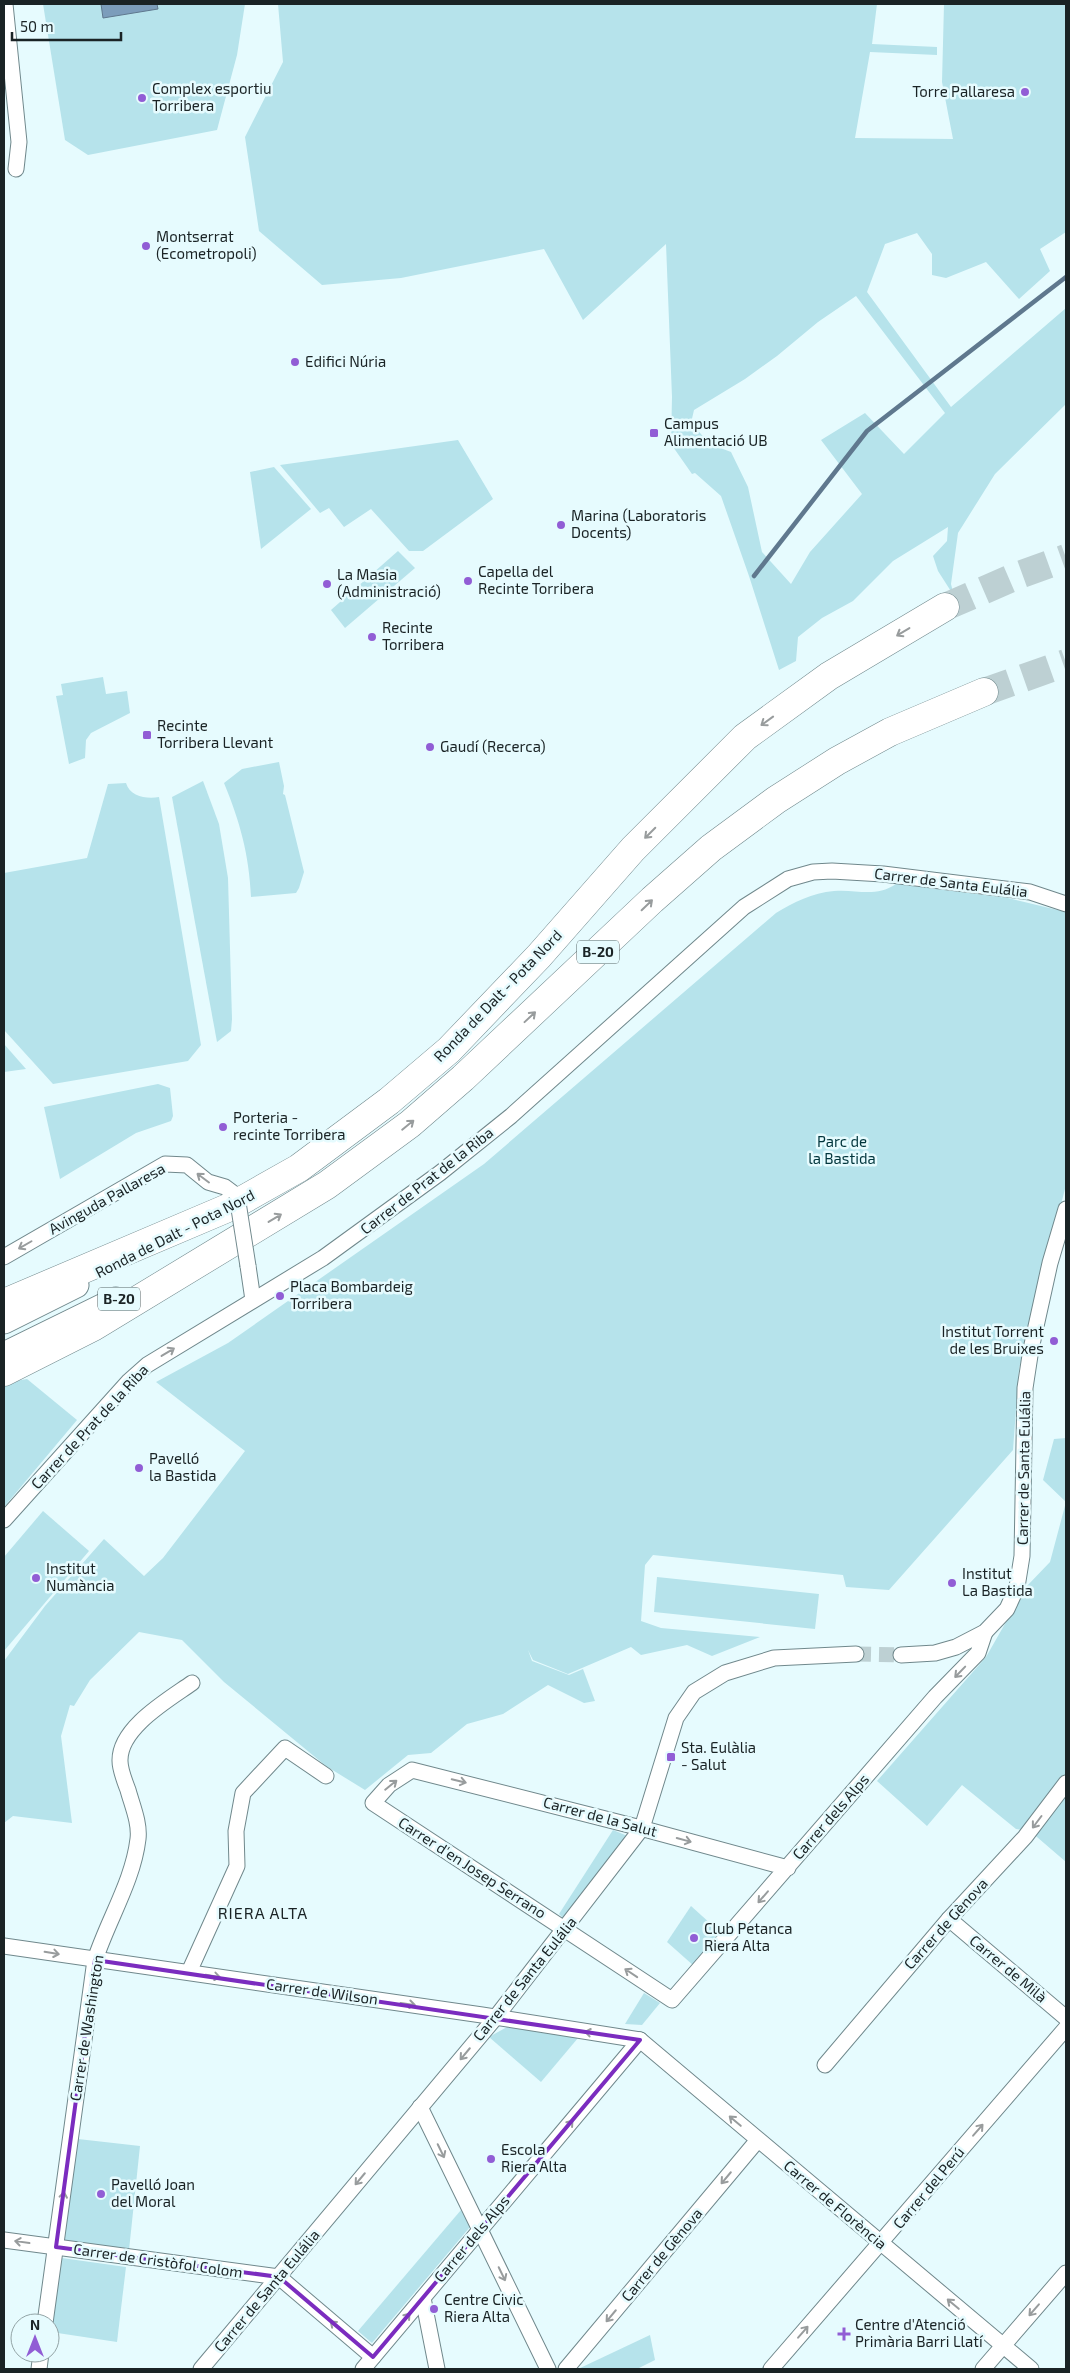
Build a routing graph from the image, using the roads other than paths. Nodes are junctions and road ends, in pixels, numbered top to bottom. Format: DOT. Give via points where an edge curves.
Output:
graph roads {
  1 [pos="5,4"];
  2 [pos="16,168"];
  3 [pos="945,607"];
  4 [pos="984,692"];
  5 [pos="864,872"];
  6 [pos="1066,904"];
  7 [pos="233,1202"];
  8 [pos="1066,1208"];
  9 [pos="241,1255"];
  10 [pos="4,1257"];
  11 [pos="253,1300"];
  12 [pos="4,1303"];
  13 [pos="4,1321"];
  14 [pos="4,1355"];
  15 [pos="4,1372"];
  16 [pos="4,1520"];
  17 [pos="985,1632"];
  18 [pos="856,1654"];
  19 [pos="901,1655"];
  20 [pos="192,1683"];
  21 [pos="412,1770"];
  22 [pos="326,1776"];
  23 [pos="1066,1783"];
  24 [pos="642,1828"];
  25 [pos="788,1868"];
  26 [pos="949,1920"];
  27 [pos="565,1929"];
  28 [pos="4,1946"];
  29 [pos="95,1960"];
  30 [pos="189,1972"];
  31 [pos="672,2000"];
  32 [pos="496,2017"];
  33 [pos="1066,2018"];
  34 [pos="1066,2028"];
  35 [pos="640,2040"];
  36 [pos="825,2065"];
  37 [pos="420,2107"];
  38 [pos="757,2140"];
  39 [pos="480,2230"];
  40 [pos="4,2240"];
  41 [pos="881,2244"];
  42 [pos="56,2247"];
  43 [pos="1066,2273"];
  44 [pos="279,2278"];
  45 [pos="422,2298"];
  46 [pos="46,2313"];
  47 [pos="1003,2346"];
  48 [pos="373,2357"];
  49 [pos="201,2369"];
  50 [pos="363,2369"];
  51 [pos="437,2369"];
  52 [pos="548,2369"];
  53 [pos="566,2369"];
  54 [pos="771,2369"];
  55 [pos="983,2369"];
  56 [pos="1031,2369"];
  1 -- 2 [label="street" via="19,142"];
  3 -- 7 [label="highway, Ronda de Dalt - Pota Nord / B-20, one-way" via="829,676 745,737 633,849 539,956 449,1050 389,1101 299,1168"];
  9 -- 4 [label="highway, B-20, one-way" via="327,1185 410,1124 718,843 837,761 890,732"];
  5 -- 6 [label="street, Carrer de Santa Eulália" via="1030,892"];
  5 -- 11 [label="street, Carrer de Prat de la Riba" via="813,872 788,879 765,891 511,1116 440,1174 343,1244"];
  7 -- 9 [label="street, bridge"];
  7 -- 10 [label="street, Avinguda Pallaresa, one-way" via="225,1187 208,1182 187,1165 165,1164"];
  7 -- 12 [label="highway"];
  7 -- 13 [label="highway, Ronda de Dalt - Pota Nord / B-20"];
  8 -- 17 [label="street, Carrer de Santa Eulália" via="1050,1263 1025,1388 1022,1556 1017,1588 1007,1609"];
  9 -- 11 [label="street"];
  9 -- 14 [label="highway, B-20"];
  9 -- 15 [label="highway"];
  16 -- 11 [label="street, Carrer de Prat de la Riba, one-way" via="147,1365"];
  17 -- 19 [label="street, Carrer de Santa Eulália" via="956,1647 935,1653"];
  17 -- 25 [label="street, Carrer dels Alps, one-way" via="978,1653 935,1697"];
  18 -- 24 [label="street, Carrer de Santa Eulália" via="774,1658 726,1672 694,1692 676,1718"];
  20 -- 29 [label="street, Carrer de Washington" via="148,1714 123,1747 120,1761 136,1816 138,1838 128,1880"];
  21 -- 24 [label="street, Carrer de la Salut, one-way"];
  27 -- 21 [label="street, Carrer d'en Josep Serrano, one-way" via="373,1803 389,1785"];
  22 -- 30 [label="street" via="285,1748 243,1793 236,1832 237,1866"];
  23 -- 26 [label="street, Carrer de Gènova, one-way" via="1025,1837"];
  24 -- 25 [label="street, Carrer de la Salut, one-way"];
  24 -- 27 [label="street, Carrer de Santa Eulália"];
  25 -- 31 [label="street, Carrer dels Alps, one-way"];
  26 -- 33 [label="street, Carrer de Milà"];
  26 -- 36 [label="street, Carrer de Gènova"];
  31 -- 27 [label="street, Carrer d'en Josep Serrano, one-way"];
  27 -- 32 [label="street, Carrer de Santa Eulália"];
  28 -- 29 [label="street, Carrer de Wilson, one-way"];
  29 -- 30 [label="street, Carrer de Wilson"];
  42 -- 29 [label="street, Carrer de Washington, one-way"];
  30 -- 32 [label="street, Carrer de Wilson, one-way"];
  35 -- 32 [label="street, Carrer de Wilson, one-way"];
  32 -- 37 [label="street, Carrer de Santa Eulália, one-way"];
  41 -- 34 [label="street, Carrer del Perú, one-way"];
  38 -- 35 [label="street, Carrer de Florència, one-way"];
  39 -- 35 [label="street, Carrer dels Alps, one-way"];
  37 -- 39 [label="street, one-way"];
  37 -- 44 [label="street, Carrer de Santa Eulália, one-way"];
  38 -- 41 [label="street, Carrer de Florència"];
  38 -- 53 [label="street, Carrer de Gènova, one-way"];
  39 -- 45 [label="street, Carrer dels Alps"];
  39 -- 52 [label="street, one-way"];
  42 -- 40 [label="street, Carrer de Cristòfol Colom, one-way"];
  47 -- 41 [label="street, Carrer de Florència, one-way"];
  54 -- 41 [label="street, Carrer del Perú, one-way"];
  42 -- 44 [label="street, Carrer de Cristòfol Colom"];
  42 -- 46 [label="street, Carrer de Washington"];
  43 -- 47 [label="street, one-way"];
  48 -- 44 [label="street, one-way"];
  44 -- 49 [label="street, Carrer de Santa Eulália"];
  48 -- 45 [label="street, Carrer dels Alps, one-way"];
  45 -- 51 [label="street"];
  47 -- 55 [label="street"];
  47 -- 56 [label="street, Carrer de Florència"];
  48 -- 50 [label="street, Carrer dels Alps"];
}
